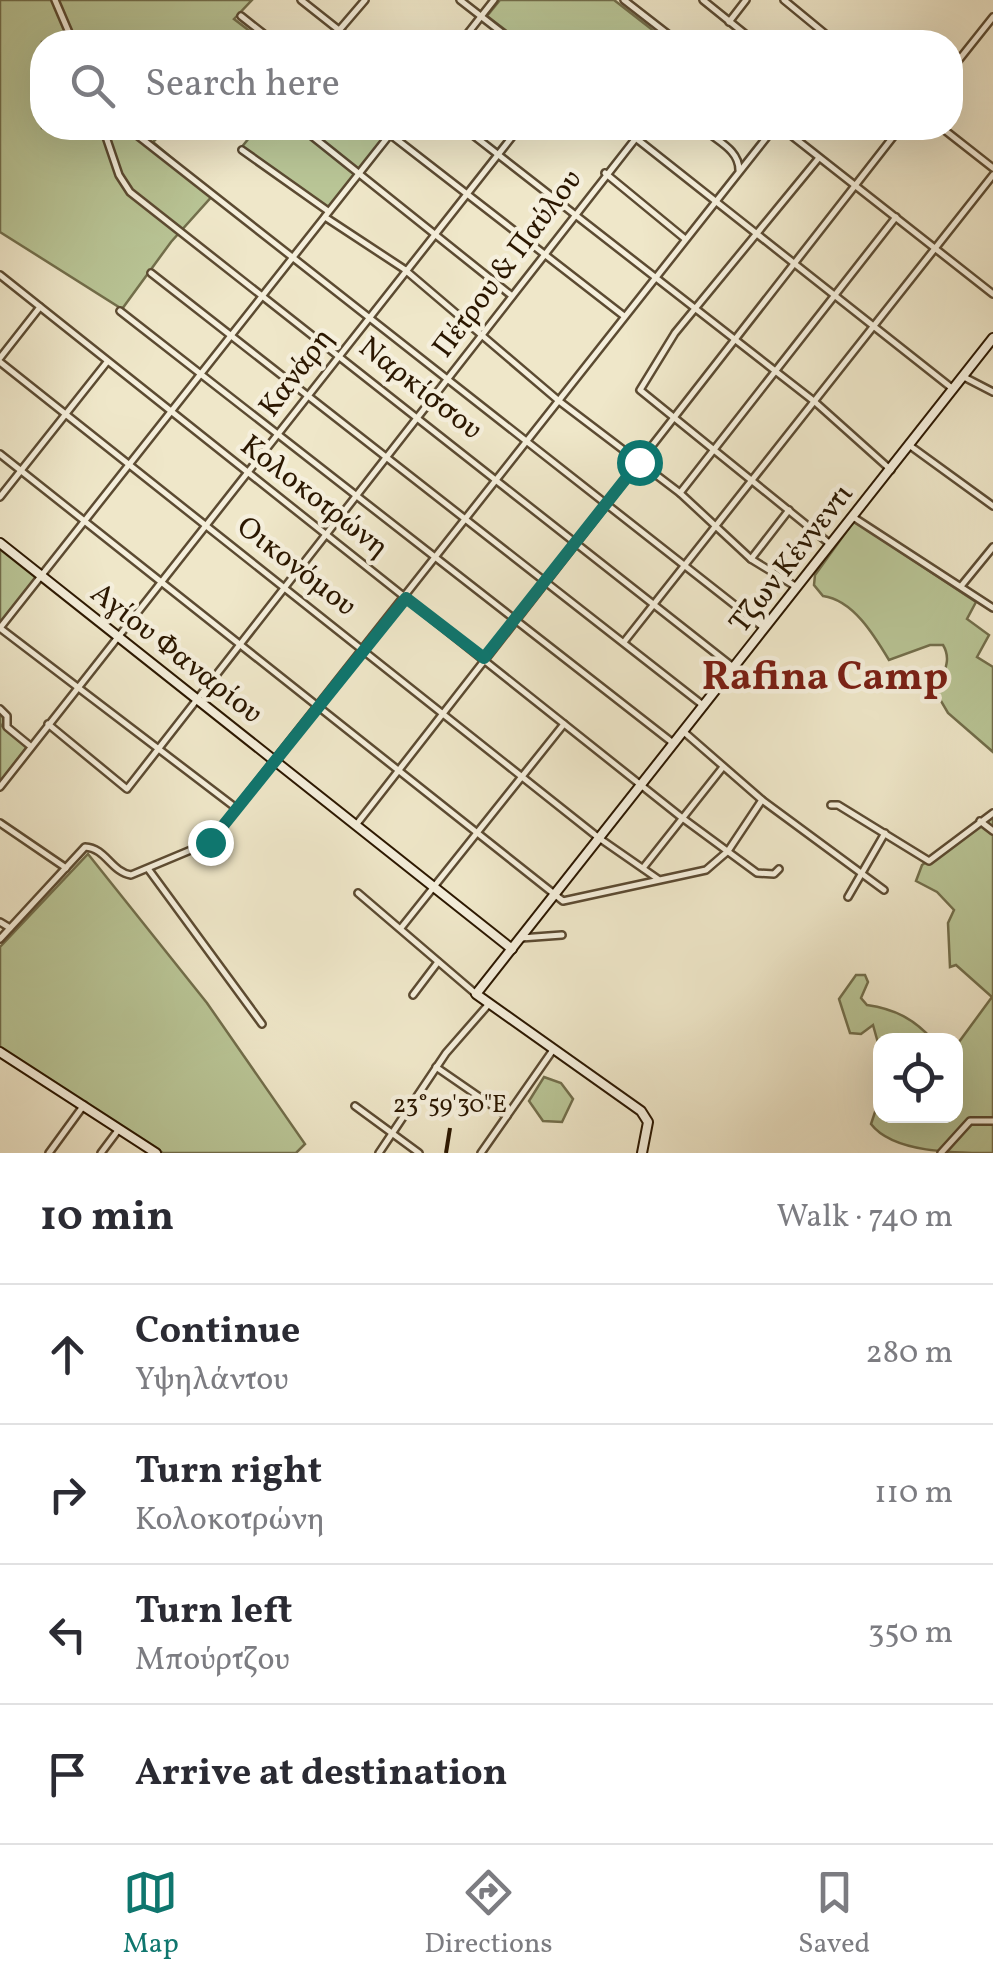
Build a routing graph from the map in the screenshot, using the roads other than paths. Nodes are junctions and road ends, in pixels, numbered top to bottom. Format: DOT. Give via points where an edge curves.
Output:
graph roads {
  1 [pos="55,0"];
  2 [pos="300,0"];
  3 [pos="364,0"];
  4 [pos="460,0"];
  5 [pos="494,0"];
  6 [pos="624,0"];
  7 [pos="703,0"];
  8 [pos="746,0"];
  9 [pos="784,0"];
  10 [pos="240,16"];
  11 [pos="481,16"];
  12 [pos="993,16"];
  13 [pos="729,22"];
  14 [pos="68,30"];
  15 [pos="258,30"];
  16 [pos="337,30"];
  17 [pos="339,30"];
  18 [pos="470,30"];
  19 [pos="499,30"];
  20 [pos="663,30"];
  21 [pos="739,30"];
  22 [pos="820,30"];
  23 [pos="963,54"];
  24 [pos="106,140"];
  25 [pos="144,140"];
  26 [pos="318,140"];
  27 [pos="385,140"];
  28 [pos="403,140"];
  29 [pos="479,140"];
  30 [pos="508,140"];
  31 [pos="634,140"];
  32 [pos="638,140"];
  33 [pos="716,140"];
  34 [pos="765,140"];
  35 [pos="796,140"];
  36 [pos="891,140"];
  37 [pos="956,140"];
  38 [pos="242,150"];
  39 [pos="496,154"];
  40 [pos="818,159"];
  41 [pos="993,171"];
  42 [pos="360,172"];
  43 [pos="606,173"];
  44 [pos="739,173"];
  45 [pos="857,186"];
  46 [pos="466,192"];
  47 [pos="716,203"];
  48 [pos="327,214"];
  49 [pos="572,215"];
  50 [pos="896,217"];
  51 [pos="434,232"];
  52 [pos="757,233"];
  53 [pos="684,238"];
  54 [pos="935,248"];
  55 [pos="542,255"];
  56 [pos="294,256"];
  57 [pos="795,265"];
  58 [pos="404,269"];
  59 [pos="151,273"];
  60 [pos="0,275"];
  61 [pos="653,277"];
  62 [pos="836,294"];
  63 [pos="993,294"];
  64 [pos="263,296"];
  65 [pos="512,296"];
  66 [pos="40,307"];
  67 [pos="120,310"];
  68 [pos="695,310"];
  69 [pos="369,314"];
  70 [pos="624,316"];
  71 [pos="873,326"];
  72 [pos="232,334"];
  73 [pos="483,335"];
  74 [pos="993,338"];
  75 [pos="734,342"];
  76 [pos="340,356"];
  77 [pos="0,360"];
  78 [pos="107,362"];
  79 [pos="201,374"];
  80 [pos="776,374"];
  81 [pos="964,377"];
  82 [pos="452,378"];
  83 [pos="954,388"];
  84 [pos="993,392"];
  85 [pos="309,394"];
  86 [pos="559,401"];
  87 [pos="815,402"];
  88 [pos="170,412"];
  89 [pos="64,414"];
  90 [pos="419,417"];
  91 [pos="674,418"];
  92 [pos="280,435"];
  93 [pos="529,440"];
  94 [pos="909,445"];
  95 [pos="714,449"];
  96 [pos="0,454"];
  97 [pos="388,458"];
  98 [pos="639,462"];
  99 [pos="129,465"];
  100 [pos="890,470"];
  101 [pos="21,471"];
  102 [pos="248,474"];
  103 [pos="499,479"];
  104 [pos="751,479"];
  105 [pos="680,493"];
  106 [pos="357,496"];
  107 [pos="0,497"];
  108 [pos="607,502"];
  109 [pos="993,506"];
  110 [pos="788,510"];
  111 [pos="467,517"];
  112 [pos="854,517"];
  113 [pos="84,518"];
  114 [pos="716,524"];
  115 [pos="207,526"];
  116 [pos="326,536"];
  117 [pos="577,540"];
  118 [pos="0,543"];
  119 [pos="830,544"];
  120 [pos="993,547"];
  121 [pos="434,556"];
  122 [pos="751,559"];
  123 [pos="687,564"];
  124 [pos="42,576"];
  125 [pos="545,580"];
  126 [pos="163,582"];
  127 [pos="962,585"];
  128 [pos="795,586"];
  129 [pos="286,588"];
  130 [pos="406,598"];
  131 [pos="657,604"];
  132 [pos="993,608"];
  133 [pos="515,619"];
  134 [pos="0,628"];
  135 [pos="764,628"];
  136 [pos="118,636"];
  137 [pos="624,642"];
  138 [pos="239,643"];
  139 [pos="362,648"];
  140 [pos="484,658"];
  141 [pos="735,669"];
  142 [pos="77,687"];
  143 [pos="196,697"];
  144 [pos="705,707"];
  145 [pos="318,708"];
  146 [pos="0,709"];
  147 [pos="442,712"];
  148 [pos="565,723"];
  149 [pos="48,724"];
  150 [pos="684,732"];
  151 [pos="674,744"];
  152 [pos="29,745"];
  153 [pos="155,748"];
  154 [pos="275,761"];
  155 [pos="722,766"];
  156 [pos="398,770"];
  157 [pos="521,776"];
  158 [pos="641,784"];
  159 [pos="0,787"];
  160 [pos="762,800"];
  161 [pos="831,805"];
  162 [pos="236,808"];
  163 [pos="993,813"];
  164 [pos="682,817"];
  165 [pos="980,821"];
  166 [pos="0,823"];
  167 [pos="356,825"];
  168 [pos="993,831"];
  169 [pos="474,832"];
  170 [pos="885,833"];
  171 [pos="599,838"];
  172 [pos="728,851"];
  173 [pos="66,868"];
  174 [pos="643,868"];
  175 [pos="149,870"];
  176 [pos="779,870"];
  177 [pos="861,876"];
  178 [pos="658,879"];
  179 [pos="432,885"];
  180 [pos="884,890"];
  181 [pos="358,893"];
  182 [pos="554,895"];
  183 [pos="848,897"];
  184 [pos="0,922"];
  185 [pos="10,928"];
  186 [pos="401,928"];
  187 [pos="562,935"];
  188 [pos="521,938"];
  189 [pos="0,939"];
  190 [pos="512,950"];
  191 [pos="438,962"];
  192 [pos="476,994"];
  193 [pos="412,995"];
  194 [pos="488,1004"];
  195 [pos="262,1024"];
  196 [pos="555,1048"];
  197 [pos="0,1052"];
  198 [pos="436,1067"];
  199 [pos="84,1106"];
  200 [pos="354,1106"];
  201 [pos="507,1116"];
  202 [pos="993,1122"];
  203 [pos="118,1129"];
  204 [pos="392,1134"];
  205 [pos="153,1152"];
  206 [pos="48,1153"];
  207 [pos="101,1153"];
  208 [pos="379,1153"];
  209 [pos="418,1153"];
  210 [pos="481,1153"];
  211 [pos="642,1153"];
  212 [pos="941,1153"];
  1 -- 14 [label="street"];
  2 -- 16 [label="street"];
  3 -- 17 [label="street"];
  4 -- 11 [label="street"];
  5 -- 11 [label="street"];
  6 -- 20 [label="street"];
  7 -- 13 [label="street"];
  8 -- 13 [label="street"];
  9 -- 22 [label="street"];
  10 -- 15 [label="street"];
  11 -- 18 [label="street"];
  11 -- 19 [label="street"];
  12 -- 23 [label="street"];
  13 -- 21 [label="street"];
  24 -- 64 [label="street, Ναρκίσσου" via="130,192"];
  25 -- 56 [label="street"];
  26 -- 42 [label="street"];
  27 -- 42 [label="street"];
  28 -- 46 [label="street"];
  29 -- 39 [label="street"];
  30 -- 39 [label="street, Κανάρη"];
  31 -- 43 [label="street, Πέτρου & Παύλου"];
  32 -- 47 [label="street"];
  33 -- 44 [label="street" via="739,161"];
  34 -- 44 [label="street"];
  35 -- 40 [label="street"];
  36 -- 45 [label="street"];
  37 -- 41 [label="street"];
  38 -- 48 [label="street"];
  39 -- 46 [label="street, Κανάρη"];
  39 -- 49 [label="street"];
  40 -- 45 [label="street"];
  40 -- 52 [label="street"];
  41 -- 54 [label="street"];
  42 -- 48 [label="street"];
  42 -- 51 [label="street"];
  43 -- 49 [label="street, Πέτρου & Παύλου"];
  43 -- 53 [label="street"];
  44 -- 47 [label="street"];
  45 -- 50 [label="street"];
  45 -- 57 [label="street"];
  46 -- 51 [label="street, Κανάρη"];
  46 -- 55 [label="street"];
  47 -- 52 [label="street"];
  47 -- 53 [label="street"];
  48 -- 56 [label="street"];
  48 -- 58 [label="street"];
  49 -- 55 [label="street, Πέτρου & Παύλου"];
  49 -- 61 [label="street"];
  50 -- 54 [label="street"];
  50 -- 62 [label="street"];
  51 -- 58 [label="street, Κανάρη"];
  51 -- 65 [label="street"];
  52 -- 57 [label="street"];
  52 -- 68 [label="street"];
  53 -- 61 [label="street"];
  54 -- 63 [label="street"];
  54 -- 71 [label="street"];
  55 -- 65 [label="street, Πέτρου & Παύλου"];
  55 -- 70 [label="street"];
  56 -- 64 [label="street"];
  56 -- 69 [label="street"];
  57 -- 62 [label="street"];
  57 -- 75 [label="street"];
  58 -- 69 [label="street, Κανάρη"];
  58 -- 73 [label="street"];
  59 -- 72 [label="street"];
  60 -- 66 [label="street, Κολοκοτρώνη"];
  61 -- 68 [label="street"];
  61 -- 70 [label="street"];
  62 -- 71 [label="street"];
  62 -- 80 [label="street"];
  64 -- 72 [label="street"];
  64 -- 76 [label="street, Ναρκίσσου"];
  65 -- 73 [label="street, Πέτρου & Παύλου"];
  66 -- 77 [label="street"];
  66 -- 78 [label="street, Κολοκοτρώνη"];
  67 -- 79 [label="street"];
  68 -- 75 [label="street"];
  68 -- 91 [label="street" via="640,390"];
  69 -- 76 [label="street, Κανάρη"];
  69 -- 82 [label="street"];
  70 -- 86 [label="street"];
  71 -- 83 [label="street"];
  71 -- 87 [label="street"];
  72 -- 79 [label="street"];
  72 -- 85 [label="street"];
  73 -- 82 [label="street, Πέτρου & Παύλου"];
  73 -- 86 [label="street"];
  74 -- 81 [label="street, Τζων Κέννεντι"];
  75 -- 80 [label="street"];
  75 -- 91 [label="street"];
  76 -- 85 [label="street, Κανάρη"];
  76 -- 90 [label="street, Ναρκίσσου"];
  77 -- 89 [label="street, Οικονόμου"];
  78 -- 88 [label="street, Κολοκοτρώνη"];
  78 -- 89 [label="street"];
  79 -- 88 [label="street"];
  79 -- 92 [label="street"];
  80 -- 87 [label="street"];
  80 -- 95 [label="street"];
  81 -- 83 [label="street, Τζων Κέννεντι"];
  81 -- 84 [label="street"];
  82 -- 90 [label="street, Πέτρου & Παύλου"];
  82 -- 93 [label="street"];
  83 -- 94 [label="street, Τζων Κέννεντι"];
  85 -- 92 [label="street, Κανάρη"];
  85 -- 97 [label="street"];
  86 -- 93 [label="street"];
  86 -- 98 [label="street"];
  87 -- 100 [label="street"];
  87 -- 104 [label="street"];
  88 -- 99 [label="street"];
  88 -- 102 [label="street, Κολοκοτρώνη"];
  89 -- 99 [label="street, Οικονόμου"];
  89 -- 101 [label="street"];
  90 -- 97 [label="street, Πέτρου & Παύλου"];
  90 -- 103 [label="street, Ναρκίσσου"];
  91 -- 95 [label="street"];
  91 -- 98 [label="street"];
  92 -- 102 [label="street, Κανάρη"];
  92 -- 106 [label="street"];
  93 -- 103 [label="street"];
  93 -- 108 [label="street"];
  94 -- 100 [label="street, Τζων Κέννεντι"];
  94 -- 109 [label="street"];
  95 -- 104 [label="street"];
  95 -- 105 [label="street"];
  96 -- 101 [label="street"];
  97 -- 106 [label="street, Πέτρου & Παύλου"];
  97 -- 111 [label="street"];
  98 -- 105 [label="street"];
  98 -- 108 [label="street"];
  99 -- 113 [label="street"];
  99 -- 115 [label="street, Οικονόμου"];
  100 -- 112 [label="street, Τζων Κέννεντι"];
  101 -- 107 [label="street"];
  101 -- 113 [label="street"];
  102 -- 115 [label="street, Κανάρη"];
  102 -- 116 [label="street, Κολοκοτρώνη"];
  103 -- 111 [label="street"];
  103 -- 117 [label="street, Ναρκίσσου"];
  104 -- 110 [label="street"];
  104 -- 114 [label="street"];
  105 -- 114 [label="street"];
  106 -- 116 [label="street, Πέτρου & Παύλου"];
  106 -- 121 [label="street"];
  108 -- 117 [label="street"];
  108 -- 123 [label="street"];
  110 -- 119 [label="street"];
  110 -- 122 [label="street"];
  111 -- 121 [label="street"];
  111 -- 125 [label="street"];
  112 -- 119 [label="street, Τζων Κέννεντι"];
  112 -- 127 [label="street"];
  113 -- 124 [label="street"];
  113 -- 126 [label="street"];
  114 -- 122 [label="street"];
  114 -- 123 [label="street"];
  115 -- 126 [label="street, Κανάρη"];
  115 -- 129 [label="street, Οικονόμου"];
  116 -- 129 [label="street, Πέτρου & Παύλου"];
  116 -- 130 [label="street, Κολοκοτρώνη"];
  117 -- 125 [label="street"];
  117 -- 131 [label="street, Ναρκίσσου"];
  118 -- 124 [label="street, Αγίου Φαναρίου"];
  119 -- 128 [label="street, Τζων Κέννεντι"];
  120 -- 127 [label="street"];
  121 -- 130 [label="street"];
  121 -- 133 [label="street"];
  122 -- 128 [label="street"];
  123 -- 131 [label="street"];
  123 -- 135 [label="street"];
  124 -- 134 [label="street"];
  124 -- 136 [label="street, Αγίου Φαναρίου"];
  125 -- 133 [label="street"];
  125 -- 137 [label="street"];
  126 -- 136 [label="street, Κανάρη"];
  126 -- 138 [label="street"];
  127 -- 132 [label="street"];
  128 -- 135 [label="street, Τζων Κέννεντι"];
  129 -- 138 [label="street, Πέτρου & Παύλου"];
  129 -- 139 [label="street, Οικονόμου"];
  130 -- 139 [label="street"];
  130 -- 140 [label="street, Κολοκοτρώνη"];
  131 -- 137 [label="street"];
  131 -- 141 [label="street, Ναρκίσσου"];
  133 -- 140 [label="street"];
  133 -- 151 [label="street"];
  134 -- 142 [label="street"];
  135 -- 141 [label="street, Τζων Κέννεντι"];
  136 -- 142 [label="street, Κανάρη"];
  136 -- 143 [label="street, Αγίου Φαναρίου"];
  137 -- 144 [label="street"];
  138 -- 143 [label="street, Πέτρου & Παύλου"];
  138 -- 145 [label="street"];
  139 -- 145 [label="street"];
  139 -- 147 [label="street, Οικονόμου"];
  140 -- 147 [label="street"];
  140 -- 148 [label="street, Κολοκοτρώνη"];
  141 -- 144 [label="street, Τζων Κέννεντι"];
  142 -- 149 [label="street, Κανάρη"];
  142 -- 153 [label="street"];
  143 -- 153 [label="street, Πέτρου & Παύλου"];
  143 -- 154 [label="street, Αγίου Φαναρίου"];
  144 -- 150 [label="street, Τζων Κέννεντι"];
  145 -- 154 [label="street"];
  145 -- 156 [label="street"];
  146 -- 152 [label="street" via="7,727"];
  147 -- 156 [label="street"];
  147 -- 157 [label="street, Οικονόμου"];
  148 -- 157 [label="street"];
  148 -- 158 [label="street, Κολοκοτρώνη"];
  149 -- 152 [label="street, Κανάρη"];
  149 -- 153 [label="street, Πέτρου & Παύλου" via="127,789"];
  150 -- 151 [label="street, Τζων Κέννεντι"];
  150 -- 155 [label="street"];
  151 -- 158 [label="street, Τζων Κέννεντι"];
  152 -- 159 [label="street, Κανάρη"];
  153 -- 162 [label="street"];
  154 -- 162 [label="street"];
  154 -- 167 [label="street, Αγίου Φαναρίου"];
  155 -- 160 [label="street"];
  155 -- 164 [label="street"];
  156 -- 167 [label="street"];
  156 -- 169 [label="street"];
  157 -- 169 [label="street"];
  157 -- 171 [label="street, Οικονόμου"];
  158 -- 164 [label="street, Κολοκοτρώνη"];
  158 -- 171 [label="street, Τζων Κέννεντι"];
  160 -- 172 [label="street"];
  160 -- 177 [label="street"];
  161 -- 170 [label="street"];
  162 -- 175 [label="street" via="208,843"];
  163 -- 165 [label="street"];
  164 -- 172 [label="street, Κολοκοτρώνη"];
  164 -- 174 [label="street"];
  165 -- 168 [label="street"];
  165 -- 170 [label="street" via="929,860"];
  166 -- 173 [label="street"];
  167 -- 179 [label="street, Αγίου Φαναρίου"];
  169 -- 179 [label="street"];
  169 -- 182 [label="street"];
  170 -- 177 [label="street"];
  171 -- 174 [label="street, Οικονόμου"];
  171 -- 182 [label="street, Τζων Κέννεντι"];
  172 -- 176 [label="street, Κολοκοτρώνη" via="758,874"];
  172 -- 178 [label="street" via="706,870"];
  173 -- 175 [label="street" via="92,847 123,874"];
  173 -- 185 [label="street"];
  174 -- 178 [label="street, Οικονόμου"];
  175 -- 195 [label="street"];
  177 -- 180 [label="street"];
  177 -- 183 [label="street"];
  178 -- 182 [label="street" via="566,902"];
  179 -- 186 [label="street"];
  179 -- 190 [label="street, Αγίου Φαναρίου"];
  181 -- 186 [label="street"];
  182 -- 188 [label="street, Τζων Κέννεντι"];
  184 -- 185 [label="street"];
  185 -- 189 [label="street"];
  186 -- 191 [label="street"];
  187 -- 188 [label="street"];
  188 -- 190 [label="street, Τζων Κέννεντι"];
  190 -- 192 [label="street, Τζων Κέννεντι"];
  191 -- 192 [label="street"];
  191 -- 193 [label="street"];
  192 -- 194 [label="street"];
  194 -- 196 [label="street"];
  194 -- 198 [label="street"];
  196 -- 201 [label="street"];
  196 -- 211 [label="street" via="641,1112 648,1122"];
  197 -- 199 [label="street"];
  198 -- 201 [label="street"];
  198 -- 204 [label="street"];
  199 -- 203 [label="street"];
  199 -- 206 [label="street"];
  200 -- 204 [label="street"];
  201 -- 210 [label="street"];
  202 -- 212 [label="street" via="970,1121"];
  203 -- 205 [label="street"];
  203 -- 207 [label="street"];
  204 -- 208 [label="street"];
  204 -- 209 [label="street"];
}
